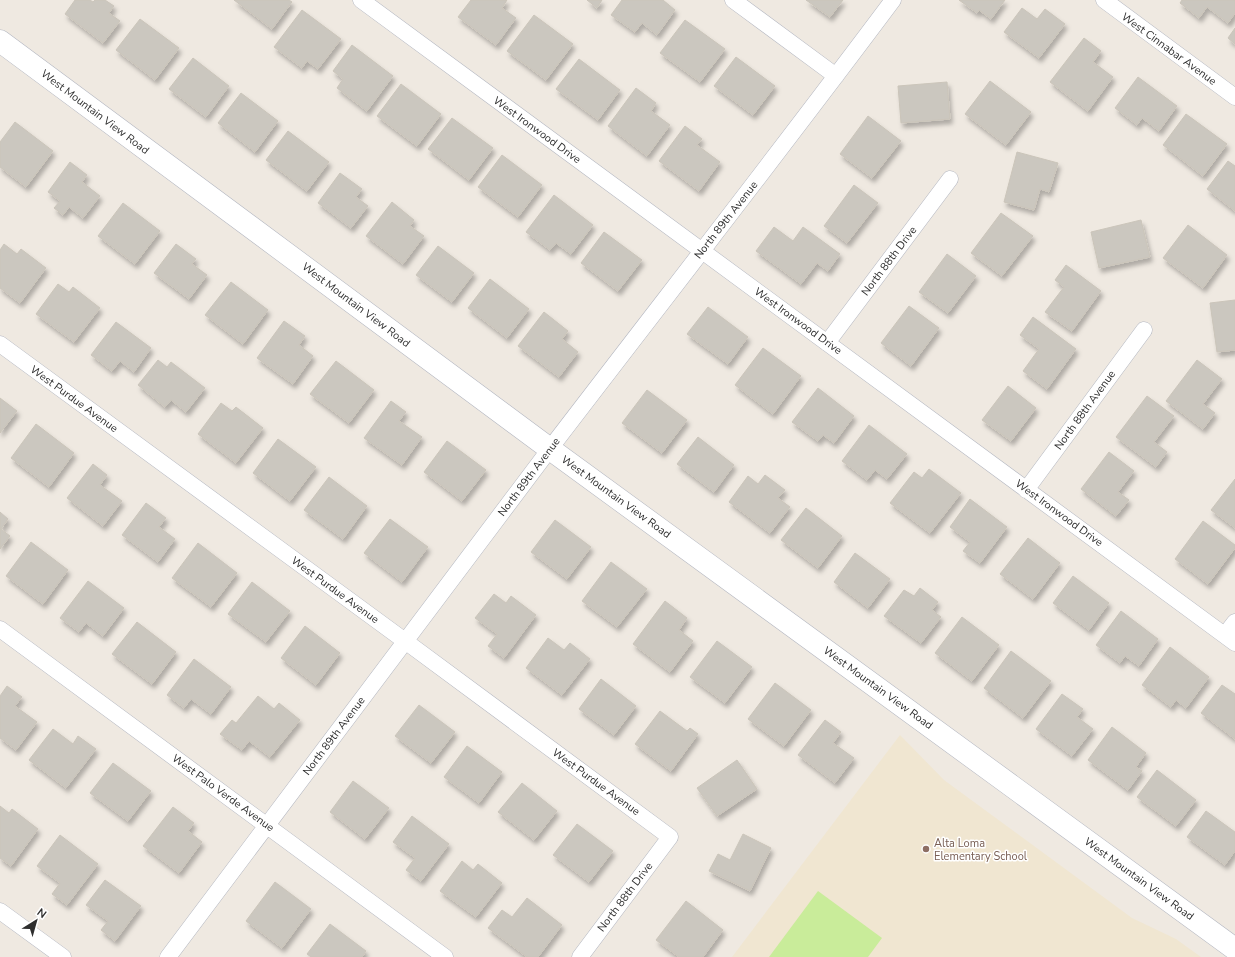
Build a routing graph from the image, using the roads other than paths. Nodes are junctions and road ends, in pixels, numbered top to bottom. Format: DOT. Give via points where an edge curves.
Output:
graph roads {
  1 [pos="361,0"];
  2 [pos="733,0"];
  3 [pos="893,0"];
  4 [pos="1104,0"];
  5 [pos="0,42"];
  6 [pos="836,76"];
  7 [pos="1235,97"];
  8 [pos="950,179"];
  9 [pos="702,251"];
  10 [pos="1144,330"];
  11 [pos="827,343"];
  12 [pos="0,344"];
  13 [pos="550,449"];
  14 [pos="1026,490"];
  15 [pos="1235,622"];
  16 [pos="0,629"];
  17 [pos="1230,639"];
  18 [pos="405,641"];
  19 [pos="268,826"];
  20 [pos="670,837"];
  21 [pos="0,911"];
  22 [pos="1235,949"];
  23 [pos="62,957"];
  24 [pos="168,957"];
  25 [pos="446,957"];
  26 [pos="580,957"];
  1 -- 9 [label="street, West Ironwood Drive"];
  2 -- 6 [label="street"];
  3 -- 6 [label="street, North 89th Avenue"];
  4 -- 7 [label="street, West Cinnabar Avenue"];
  5 -- 13 [label="street, West Mountain View Road"];
  6 -- 9 [label="street, North 89th Avenue"];
  8 -- 11 [label="street, North 88th Drive"];
  9 -- 11 [label="street, West Ironwood Drive"];
  9 -- 13 [label="street, North 89th Avenue"];
  10 -- 14 [label="street, North 88th Avenue"];
  11 -- 14 [label="street, West Ironwood Drive"];
  12 -- 18 [label="street, West Purdue Avenue"];
  13 -- 18 [label="street, North 89th Avenue"];
  13 -- 22 [label="street, West Mountain View Road"];
  14 -- 17 [label="street, West Ironwood Drive"];
  15 -- 17 [label="street"];
  16 -- 19 [label="street, West Palo Verde Avenue"];
  18 -- 19 [label="street, North 89th Avenue"];
  18 -- 20 [label="street, West Purdue Avenue"];
  19 -- 24 [label="street, North 89th Avenue"];
  19 -- 25 [label="street, West Palo Verde Avenue"];
  20 -- 26 [label="street, North 88th Drive"];
  21 -- 23 [label="street"];
}
